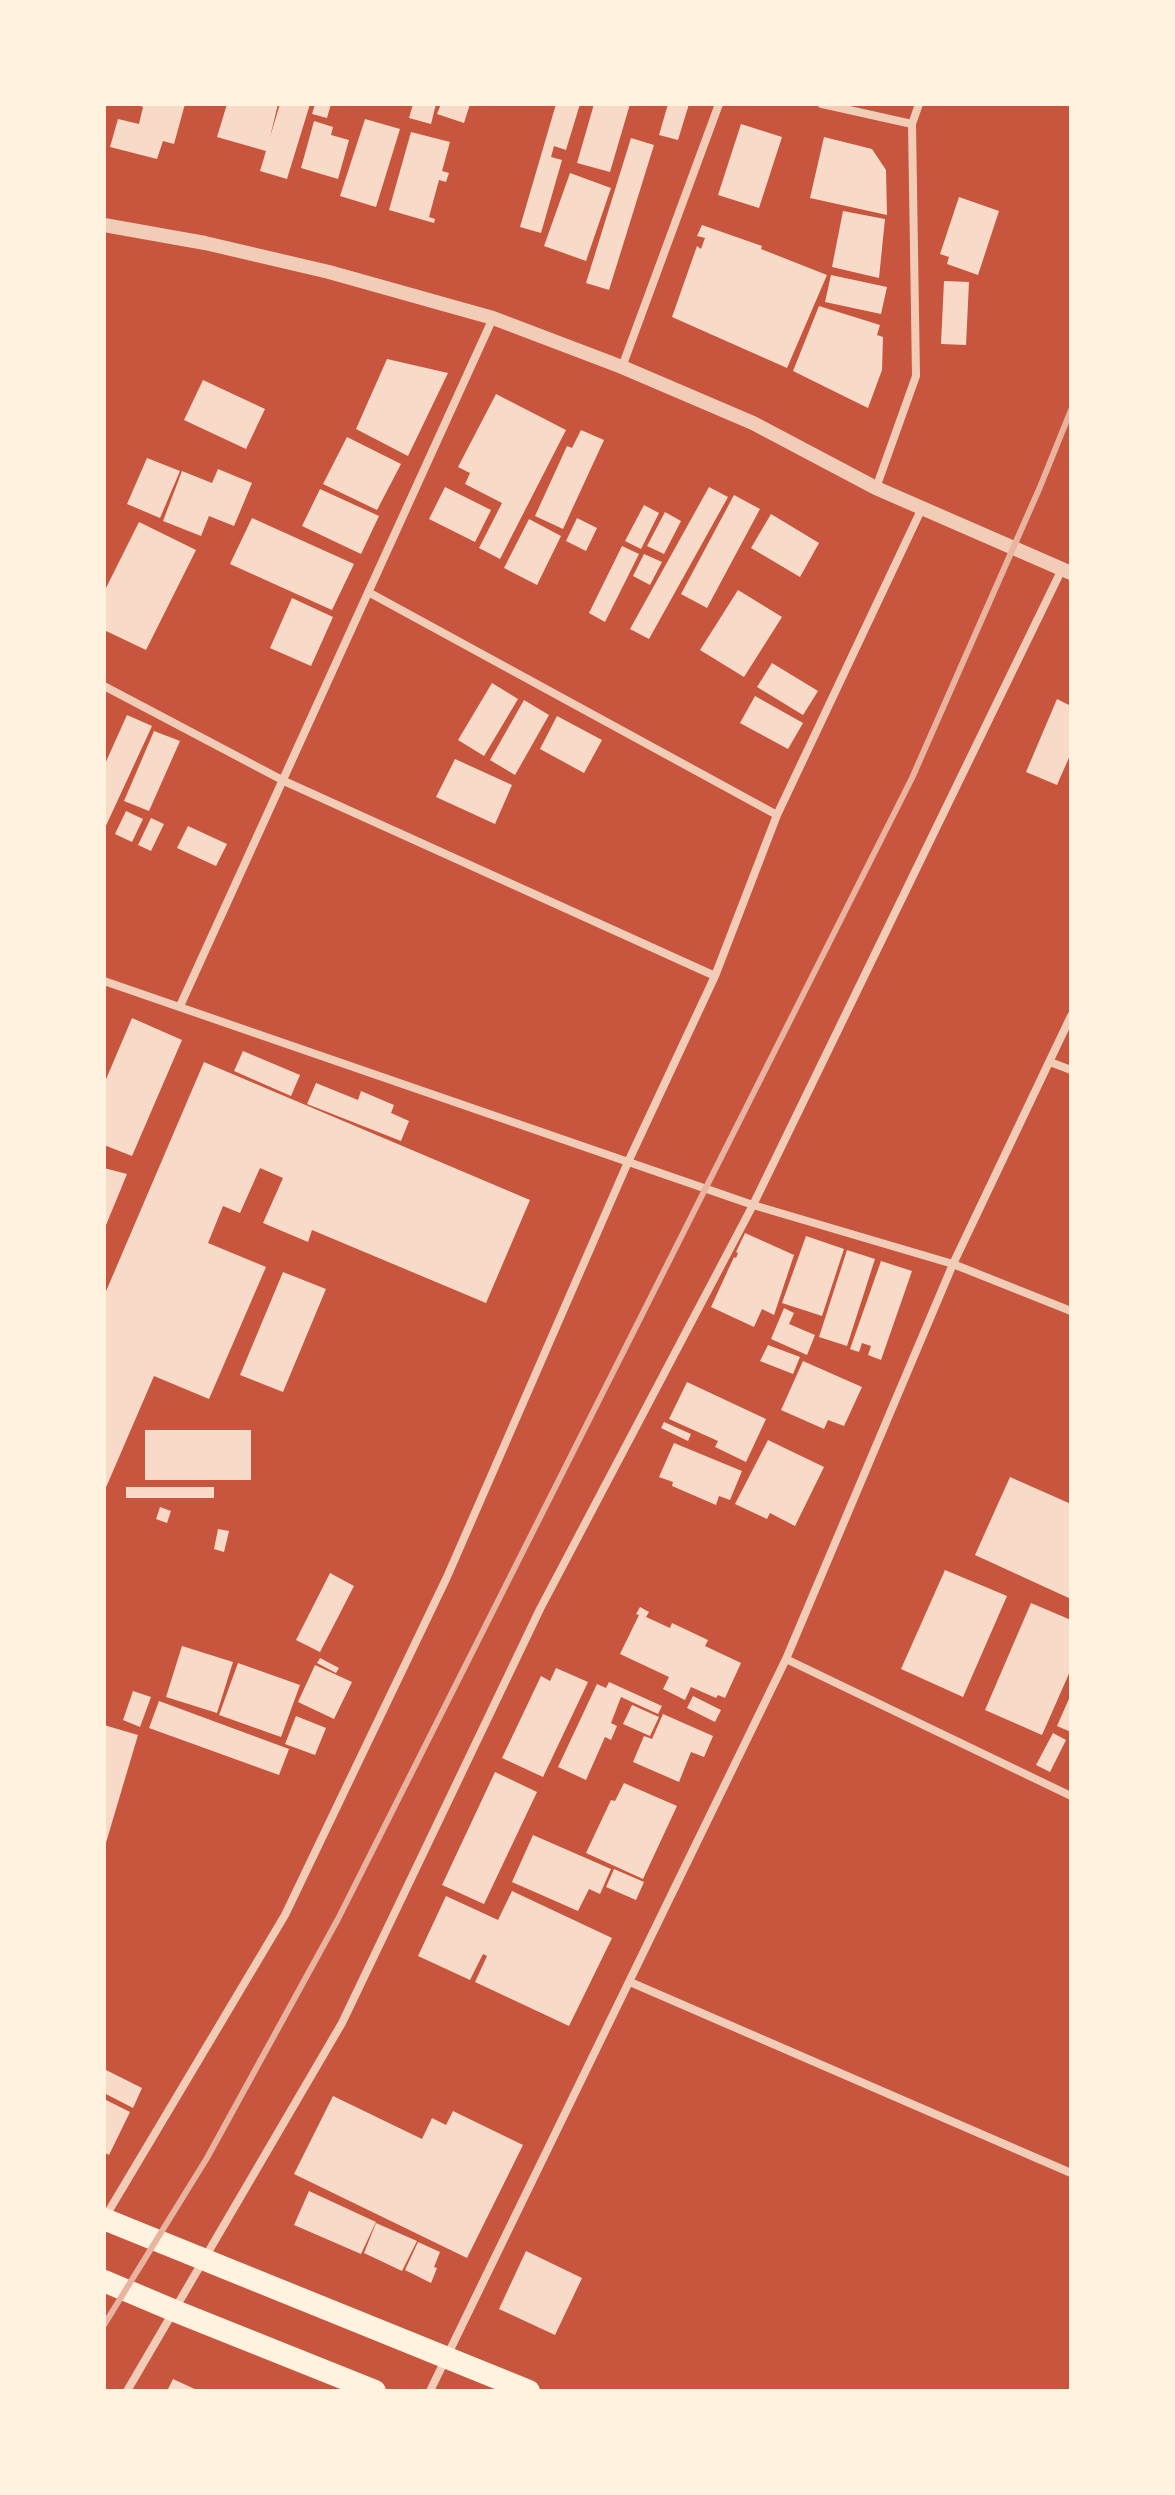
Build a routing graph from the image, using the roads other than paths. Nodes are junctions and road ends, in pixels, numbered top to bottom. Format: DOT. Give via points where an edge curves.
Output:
graph roads {
  1 [pos="719,104"];
  2 [pos="822,104"];
  3 [pos="919,104"];
  4 [pos="912,124"];
  5 [pos="104,225"];
  6 [pos="493,318"];
  7 [pos="622,367"];
  8 [pos="876,488"];
  9 [pos="922,508"];
  10 [pos="1066,571"];
  11 [pos="370,593"];
  12 [pos="104,686"];
  13 [pos="284,781"];
  14 [pos="777,815"];
  15 [pos="715,976"];
  16 [pos="104,981"];
  17 [pos="180,1006"];
  18 [pos="1071,1016"];
  19 [pos="1050,1062"];
  20 [pos="1071,1070"];
  21 [pos="628,1162"];
  22 [pos="753,1205"];
  23 [pos="953,1264"];
  24 [pos="1071,1311"];
  25 [pos="786,1659"];
  26 [pos="1071,1796"];
  27 [pos="630,1982"];
  28 [pos="1071,2173"];
  29 [pos="104,2219"];
  30 [pos="205,2259"];
  31 [pos="104,2281"];
  32 [pos="175,2311"];
  33 [pos="446,2358"];
  34 [pos="127,2391"];
  35 [pos="375,2391"];
  36 [pos="430,2391"];
  37 [pos="529,2391"];
  1 -- 7 [label="street"];
  2 -- 4 [label="street"];
  3 -- 4 [label="street"];
  4 -- 8 [label="street" via="916,376"];
  5 -- 6 [label="street" via="329,272"];
  6 -- 7 [label="street"];
  6 -- 11 [label="street"];
  7 -- 8 [label="street" via="753,423"];
  8 -- 9 [label="street"];
  9 -- 10 [label="street"];
  9 -- 14 [label="street"];
  10 -- 22 [label="street"];
  11 -- 13 [label="street"];
  11 -- 14 [label="street"];
  12 -- 13 [label="street"];
  13 -- 15 [label="street"];
  13 -- 17 [label="street"];
  14 -- 15 [label="street"];
  15 -- 21 [label="street"];
  16 -- 17 [label="street"];
  17 -- 21 [label="street"];
  18 -- 19 [label="street"];
  19 -- 20 [label="street"];
  19 -- 23 [label="street"];
  21 -- 22 [label="street"];
  21 -- 29 [label="street" via="447,1577 285,1915"];
  22 -- 23 [label="street"];
  22 -- 30 [label="street" via="540,1609 342,2023"];
  23 -- 24 [label="street"];
  23 -- 25 [label="street"];
  25 -- 26 [label="street"];
  25 -- 27 [label="street"];
  27 -- 28 [label="street"];
  27 -- 33 [label="street"];
  29 -- 30 [label="highway"];
  30 -- 32 [label="street"];
  30 -- 33 [label="highway"];
  31 -- 32 [label="highway"];
  32 -- 34 [label="street"];
  32 -- 35 [label="highway"];
  33 -- 36 [label="street"];
  33 -- 37 [label="highway"];
}
